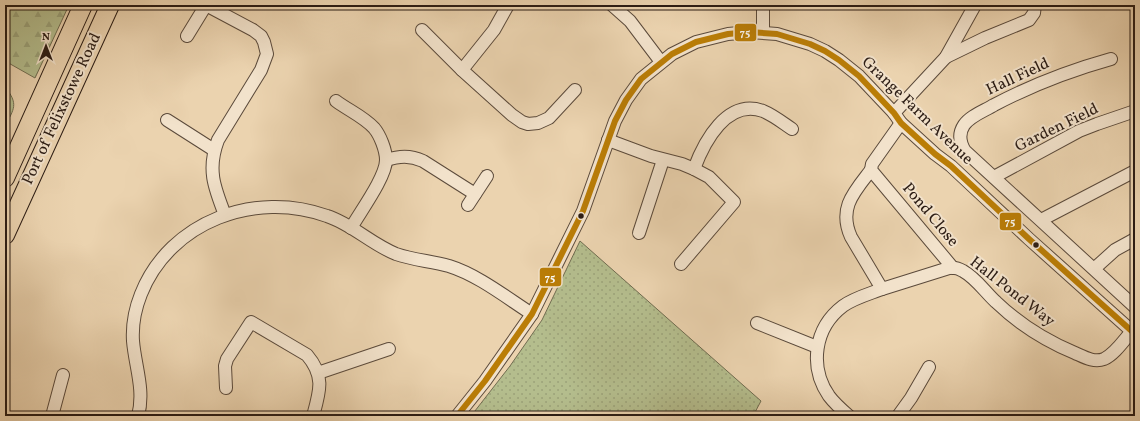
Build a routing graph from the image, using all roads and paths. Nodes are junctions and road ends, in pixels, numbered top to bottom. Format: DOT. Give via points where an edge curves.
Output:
graph roads {
  1 [pos="83,5"];
  2 [pos="110,5"];
  3 [pos="206,5"];
  4 [pos="508,5"];
  5 [pos="612,5"];
  6 [pos="764,5"];
  7 [pos="975,5"];
  8 [pos="1035,5"];
  9 [pos="422,30"];
  10 [pos="763,32"];
  11 [pos="186,36"];
  12 [pos="946,57"];
  13 [pos="1112,59"];
  14 [pos="662,62"];
  15 [pos="462,70"];
  16 [pos="575,90"];
  17 [pos="336,101"];
  18 [pos="1135,111"];
  19 [pos="898,118"];
  20 [pos="167,120"];
  21 [pos="792,129"];
  22 [pos="608,140"];
  23 [pos="964,149"];
  24 [pos="214,150"];
  25 [pos="386,160"];
  26 [pos="663,160"];
  27 [pos="952,166"];
  28 [pos="694,169"];
  29 [pos="871,170"];
  30 [pos="1135,171"];
  31 [pos="487,176"];
  32 [pos="994,177"];
  33 [pos="5,178"];
  34 [pos="475,194"];
  35 [pos="468,205"];
  36 [pos="225,215"];
  37 [pos="1041,220"];
  38 [pos="351,228"];
  39 [pos="639,233"];
  40 [pos="5,235"];
  41 [pos="1135,239"];
  42 [pos="681,264"];
  43 [pos="953,268"];
  44 [pos="1095,268"];
  45 [pos="882,289"];
  46 [pos="1135,307"];
  47 [pos="1135,310"];
  48 [pos="532,314"];
  49 [pos="757,323"];
  50 [pos="1130,330"];
  51 [pos="817,347"];
  52 [pos="389,348"];
  53 [pos="929,367"];
  54 [pos="318,373"];
  55 [pos="63,375"];
  56 [pos="226,388"];
  57 [pos="52,416"];
  58 [pos="138,416"];
  59 [pos="313,416"];
  60 [pos="456,416"];
  61 [pos="849,416"];
  62 [pos="898,416"];
  1 -- 33 [label="highway, Port of Felixstowe Road"];
  2 -- 40 [label="highway, Port of Felixstowe Road"];
  3 -- 11 [label="street"];
  3 -- 24 [label="street" via="261,36 266,54 262,70"];
  4 -- 15 [label="street" via="494,30"];
  5 -- 14 [label="street" via="630,21"];
  6 -- 10 [label="street"];
  7 -- 12 [label="street"];
  8 -- 12 [label="street" via="1034,13 1029,20"];
  9 -- 15 [label="street"];
  10 -- 14 [label="street, Grange Farm Avenue" via="739,32 706,38 684,47"];
  10 -- 19 [label="street, Grange Farm Avenue" via="791,37 825,51 859,76"];
  12 -- 19 [label="street"];
  13 -- 23 [label="street, Hall Field" via="1050,78 975,116 963,126 960,137"];
  14 -- 22 [label="street, Grange Farm Avenue" via="641,79 626,100"];
  15 -- 16 [label="street" via="512,115 528,124 549,118"];
  17 -- 25 [label="street" via="375,130 383,146"];
  18 -- 32 [label="street, Garden Field" via="1079,131"];
  19 -- 27 [label="street, Grange Farm Avenue" via="935,154"];
  19 -- 29 [label="street"];
  20 -- 24 [label="street"];
  21 -- 28 [label="street" via="763,112 750,110 735,113 728,116 710,137"];
  22 -- 26 [label="street"];
  22 -- 48 [label="street, Grange Farm Avenue" via="583,211"];
  23 -- 27 [label="street"];
  23 -- 32 [label="street, Grange Farm Avenue"];
  24 -- 36 [label="street" via="214,184"];
  25 -- 34 [label="street" via="403,156 416,158"];
  25 -- 38 [label="street" via="381,178"];
  26 -- 28 [label="street"];
  26 -- 39 [label="street"];
  27 -- 50 [label="street, Grange Farm Avenue"];
  28 -- 42 [label="street" via="710,177 734,202"];
  29 -- 43 [label="street, Pond Close"];
  29 -- 45 [label="street" via="856,190 845,218 851,237"];
  30 -- 37 [label="street"];
  31 -- 34 [label="street"];
  32 -- 37 [label="street, Grange Farm Avenue"];
  34 -- 35 [label="street"];
  36 -- 38 [label="street" via="262,207 289,207 328,216"];
  36 -- 58 [label="street" via="186,235 169,250 143,288 134,314 133,327 141,393"];
  37 -- 44 [label="street, Grange Farm Avenue"];
  38 -- 48 [label="street" via="396,254 448,266 467,274"];
  41 -- 44 [label="street" via="1116,250"];
  43 -- 45 [label="street, Pond Close"];
  43 -- 50 [label="street, Hall Pond Way" via="968,274 1033,332 1089,359 1105,359 1111,355"];
  44 -- 46 [label="street, Grange Farm Avenue"];
  45 -- 51 [label="street, Pond Close" via="854,300 838,311 826,324"];
  47 -- 50 [label="street, Hall Pond Way"];
  48 -- 60 [label="street, Grange Farm Avenue"];
  49 -- 51 [label="street"];
  51 -- 61 [label="street" via="816,360 823,385 833,401"];
  52 -- 54 [label="street"];
  53 -- 62 [label="street"];
  54 -- 56 [label="street" via="307,355 251,322 227,359"];
  54 -- 59 [label="street" via="319,392"];
  55 -- 57 [label="street"];
}
